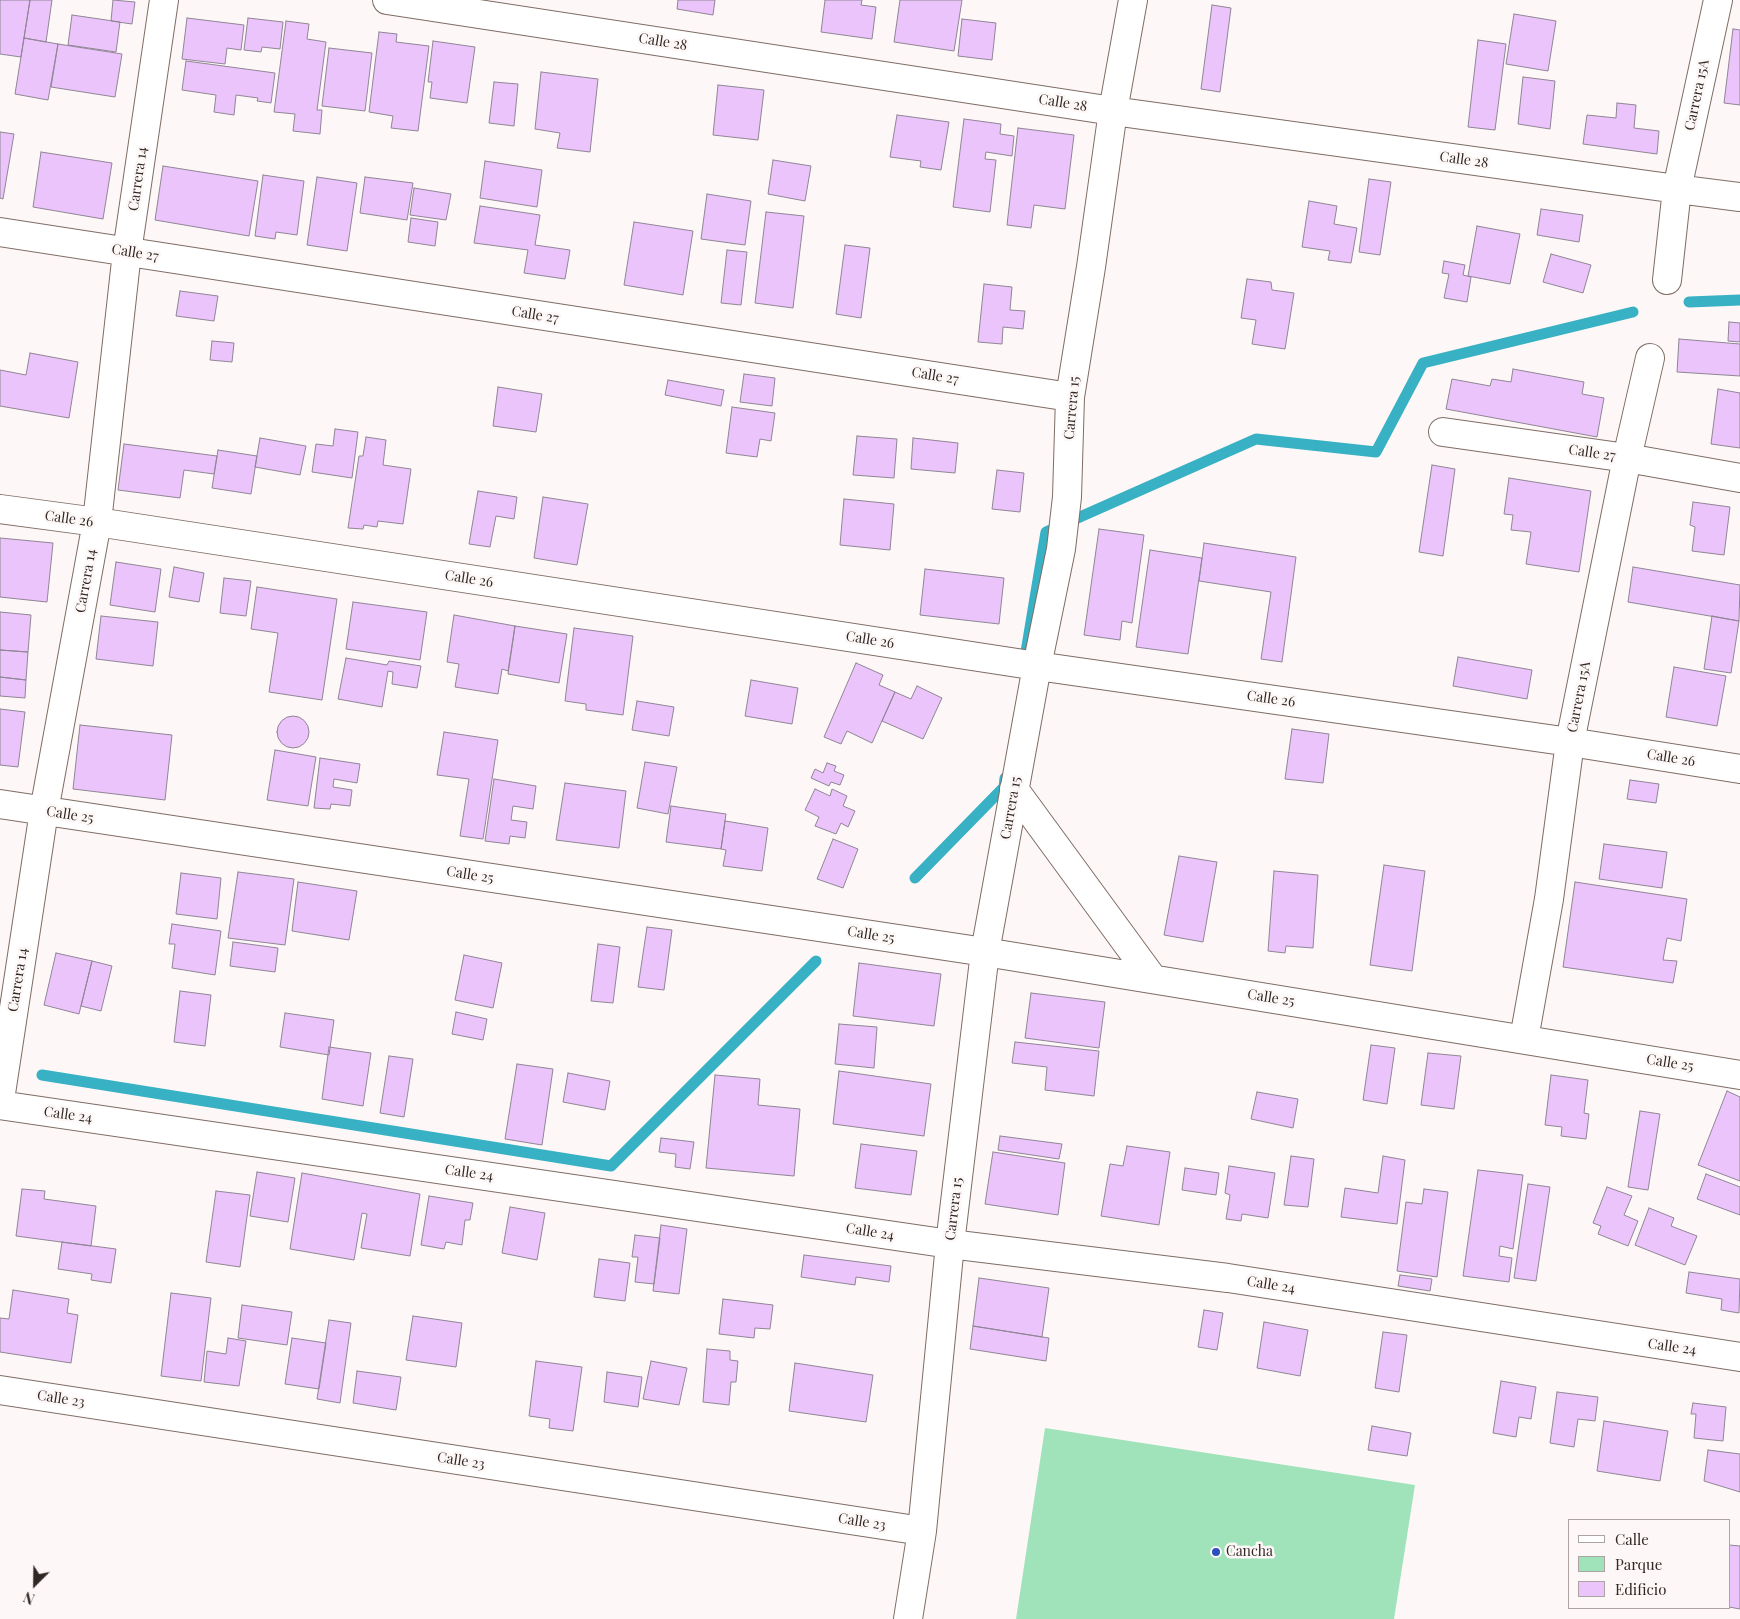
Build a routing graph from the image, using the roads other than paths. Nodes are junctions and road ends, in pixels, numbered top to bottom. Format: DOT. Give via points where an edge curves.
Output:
graph roads {
  1 [pos="164,0"];
  2 [pos="388,0"];
  3 [pos="1133,0"];
  4 [pos="1718,0"];
  5 [pos="1113,111"];
  6 [pos="1677,189"];
  7 [pos="1740,197"];
  8 [pos="0,232"];
  9 [pos="127,252"];
  10 [pos="1667,280"];
  11 [pos="1650,358"];
  12 [pos="1070,397"];
  13 [pos="1443,432"];
  14 [pos="1627,458"];
  15 [pos="1740,478"];
  16 [pos="0,509"];
  17 [pos="97,522"];
  18 [pos="1037,666"];
  19 [pos="1570,742"];
  20 [pos="1740,768"];
  21 [pos="1014,789"];
  22 [pos="0,804"];
  23 [pos="44,811"];
  24 [pos="985,952"];
  25 [pos="1153,980"];
  26 [pos="1524,1039"];
  27 [pos="1740,1075"];
  28 [pos="0,1100"];
  29 [pos="0,1105"];
  30 [pos="950,1244"];
  31 [pos="1740,1357"];
  32 [pos="0,1390"];
  33 [pos="922,1531"];
  34 [pos="908,1619"];
  1 -- 9 [label="street, Carrera 14"];
  2 -- 5 [label="street, Calle 28"];
  3 -- 5 [label="street, Carrera 15"];
  4 -- 6 [label="street, Carrera 15A"];
  5 -- 6 [label="street, Calle 28"];
  5 -- 12 [label="street, Carrera 15"];
  6 -- 7 [label="street, Calle 28"];
  6 -- 10 [label="street, Carrera 15A"];
  8 -- 9 [label="street, Calle 27"];
  9 -- 12 [label="street, Calle 27"];
  9 -- 17 [label="street, Carrera 14"];
  11 -- 14 [label="street, Carrera 15A"];
  12 -- 18 [label="street, Carrera 15" via="1067,497 1061,549"];
  13 -- 14 [label="street, Calle 27"];
  14 -- 15 [label="street, Calle 27"];
  14 -- 19 [label="street, Carrera 15A"];
  16 -- 17 [label="street, Calle 26"];
  17 -- 18 [label="street, Calle 26"];
  17 -- 23 [label="street, Carrera 14"];
  18 -- 19 [label="street, Calle 26"];
  18 -- 21 [label="street, Carrera 15"];
  19 -- 20 [label="street, Calle 26"];
  19 -- 26 [label="street, Carrera 15A" via="1549,899"];
  21 -- 24 [label="street, Carrera 15"];
  21 -- 25 [label="street"];
  22 -- 23 [label="street, Calle 25"];
  23 -- 24 [label="street, Calle 25"];
  23 -- 28 [label="street, Carrera 14"];
  24 -- 25 [label="street, Calle 25"];
  24 -- 30 [label="street, Carrera 15"];
  25 -- 26 [label="street, Calle 25"];
  26 -- 27 [label="street, Calle 25"];
  29 -- 30 [label="street, Calle 24"];
  30 -- 31 [label="street, Calle 24" via="1228,1278"];
  30 -- 33 [label="street, Carrera 15"];
  32 -- 33 [label="street, Calle 23"];
  33 -- 34 [label="street, Carrera 15"];
}
